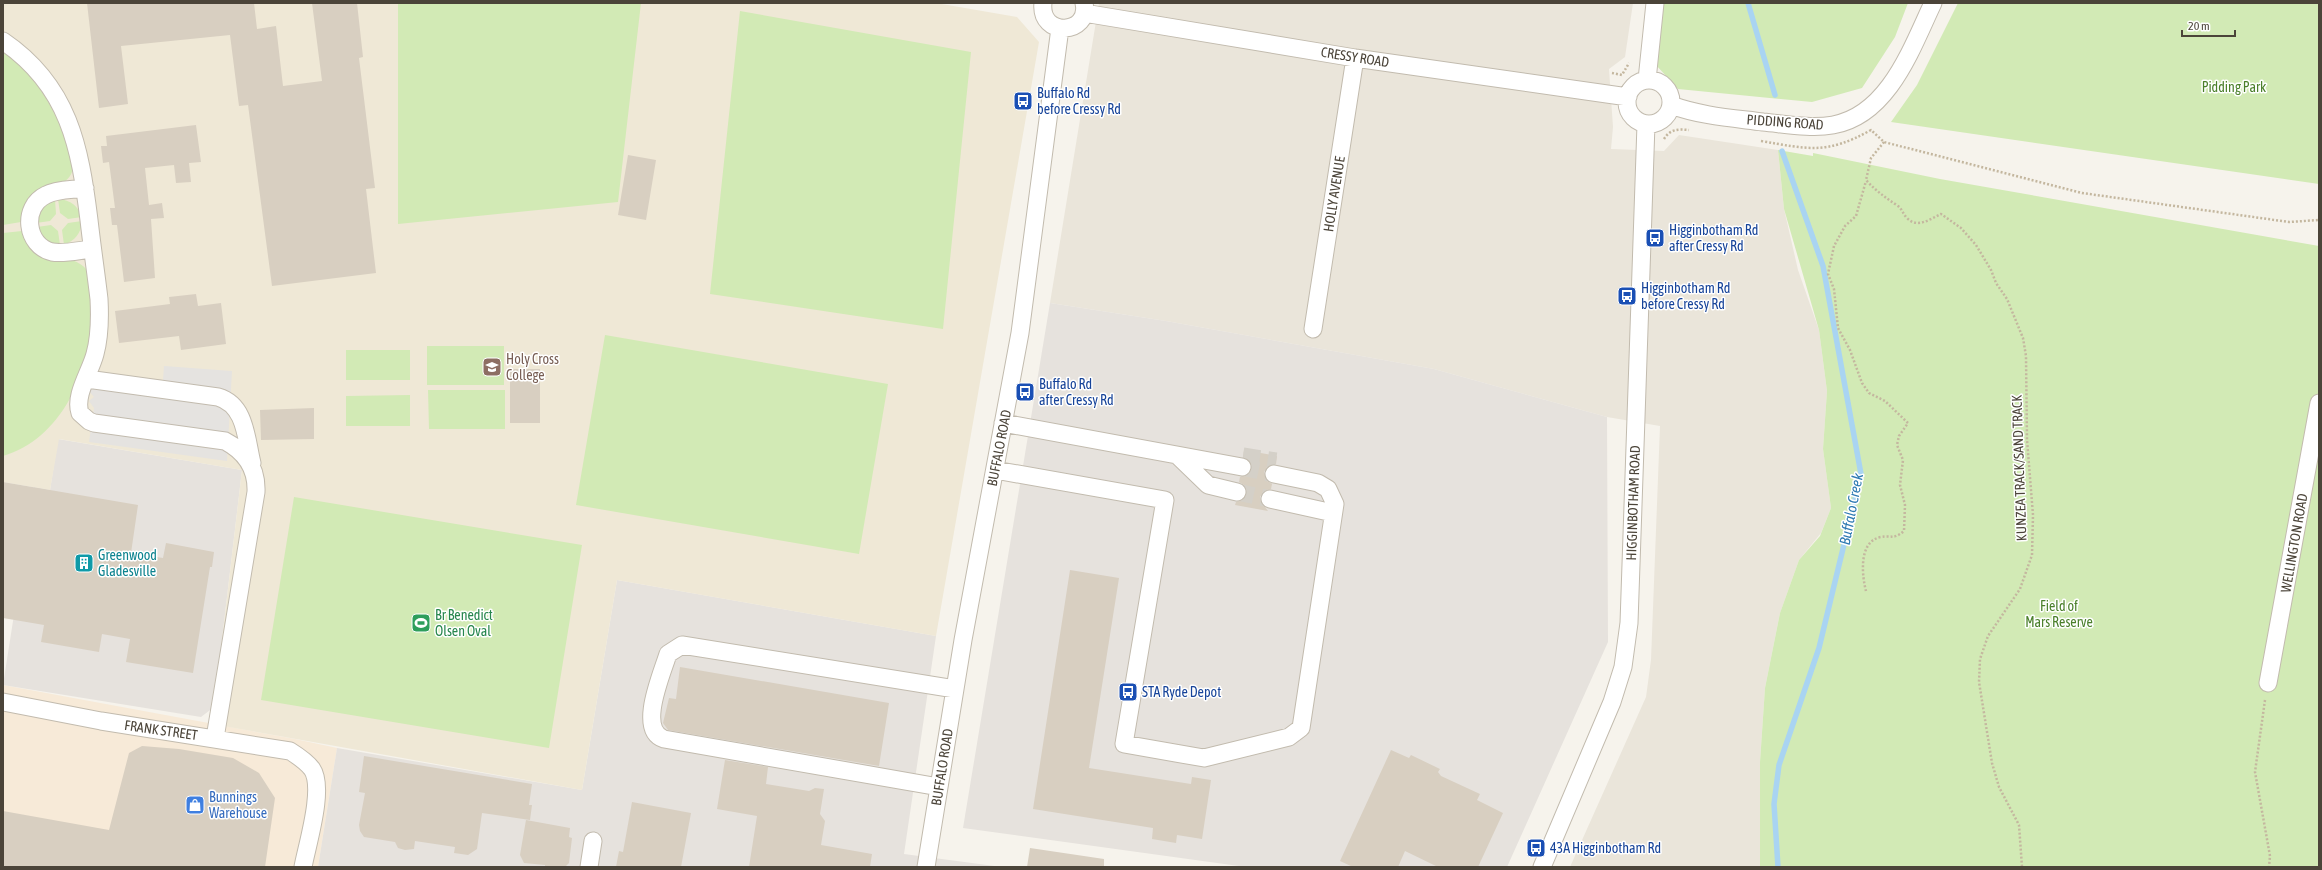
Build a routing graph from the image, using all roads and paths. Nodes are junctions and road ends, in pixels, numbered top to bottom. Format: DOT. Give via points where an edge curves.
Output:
graph roads {
  1 [pos="1043,3"];
  2 [pos="1655,3"];
  3 [pos="1933,3"];
  4 [pos="1084,8"];
  5 [pos="1060,28"];
  6 [pos="3,41"];
  7 [pos="1355,58"];
  8 [pos="1628,63"];
  9 [pos="1612,73"];
  10 [pos="1647,80"];
  11 [pos="1628,97"];
  12 [pos="1671,105"];
  13 [pos="1646,124"];
  14 [pos="1871,130"];
  15 [pos="1884,142"];
  16 [pos="1866,180"];
  17 [pos="85,188"];
  18 [pos="2319,220"];
  19 [pos="92,249"];
  20 [pos="1313,329"];
  21 [pos="87,379"];
  22 [pos="2319,403"];
  23 [pos="1003,423"];
  24 [pos="1179,457"];
  25 [pos="1219,464"];
  26 [pos="995,470"];
  27 [pos="255,474"];
  28 [pos="1240,475"];
  29 [pos="1333,513"];
  30 [pos="1866,591"];
  31 [pos="2268,682"];
  32 [pos="955,689"];
  33 [pos="3,702"];
  34 [pos="215,738"];
  35 [pos="939,787"];
  36 [pos="593,841"];
  37 [pos="302,867"];
  38 [pos="589,867"];
  39 [pos="926,867"];
  40 [pos="1542,867"];
  41 [pos="2022,867"];
  42 [pos="2269,867"];
  1 -- 5 [label="street" via="1044,15 1048,21"];
  2 -- 10 [label="street"];
  3 -- 12 [label="street, PIDDING ROAD" via="1905,62 1884,93 1872,106 1850,119 1834,125 1794,125 1693,114"];
  4 -- 5 [label="street" via="1082,18 1072,27"];
  4 -- 7 [label="street, CRESSY ROAD"];
  5 -- 23 [label="street, BUFFALO ROAD" via="1020,333"];
  6 -- 17 [label="street" via="31,64 59,102 74,135"];
  7 -- 11 [label="street, CRESSY ROAD"];
  7 -- 20 [label="street, HOLLY AVENUE"];
  8 -- 9 [label="path" via="1622,75"];
  10 -- 11 [label="street" via="1632,87"];
  10 -- 12 [label="street" via="1662,84 1668,90"];
  11 -- 13 [label="street" via="1629,111 1633,117"];
  12 -- 13 [label="street" via="1659,122"];
  13 -- 40 [label="street, HIGGINBOTHAM ROAD" via="1629,623 1623,667 1600,730"];
  14 -- 15 [label="path"];
  15 -- 16 [label="path" via="1871,158"];
  15 -- 18 [label="path" via="2082,193 2289,222"];
  16 -- 30 [label="path" via="1856,216 1845,226 1834,246 1828,274 1834,289 1838,328 1850,350 1862,383 1870,393 1885,401 1908,423 1899,436 1897,445 1903,460 1900,485 1905,505 1904,531 1897,537 1880,537 1872,541 1863,564 1862,579"];
  16 -- 41 [label="path, KUNZEA TRACK/SAND TRACK" via="1882,197 1899,207 1908,219 1916,223 1924,222 1940,214 1961,228 1976,245 1991,270 2007,299 2022,338 2026,356 2027,440 2033,516 2032,555 2020,589 1988,636 1980,659 1979,682 1992,764 1999,787 2019,825"];
  17 -- 19 [label="street"];
  17 -- 19 [label="street" via="46,195 37,201 31,210 30,231 43,248 52,252"];
  19 -- 21 [label="street" via="100,318 95,354"];
  21 -- 27 [label="street" via="218,397 230,402 242,418"];
  21 -- 27 [label="street" via="78,402 80,413 88,421 225,441 241,451"];
  22 -- 31 [label="street, WELLINGTON ROAD"];
  23 -- 24 [label="street"];
  23 -- 26 [label="street, BUFFALO ROAD"];
  24 -- 25 [label="street"];
  24 -- 28 [label="street" via="1208,485"];
  25 -- 28 [label="street"];
  25 -- 28 [label="street"];
  26 -- 29 [label="street" via="1165,500 1124,744 1204,758 1290,737 1301,728"];
  26 -- 32 [label="street, BUFFALO ROAD"];
  27 -- 34 [label="street" via="256,492"];
  29 -- 29 [label="street" via="1335,504 1328,489 1318,483 1276,480"];
  31 -- 42 [label="path" via="2255,772 2270,856"];
  32 -- 35 [label="street, BUFFALO ROAD"];
  32 -- 35 [label="street" via="682,645 668,654 651,712 652,730 664,739"];
  33 -- 34 [label="street, FRANK STREET" via="101,721"];
  34 -- 37 [label="street, FRANK STREET" via="290,751 303,759 313,770 316,801"];
  35 -- 39 [label="street, BUFFALO ROAD"];
  36 -- 38 [label="street"];
}
